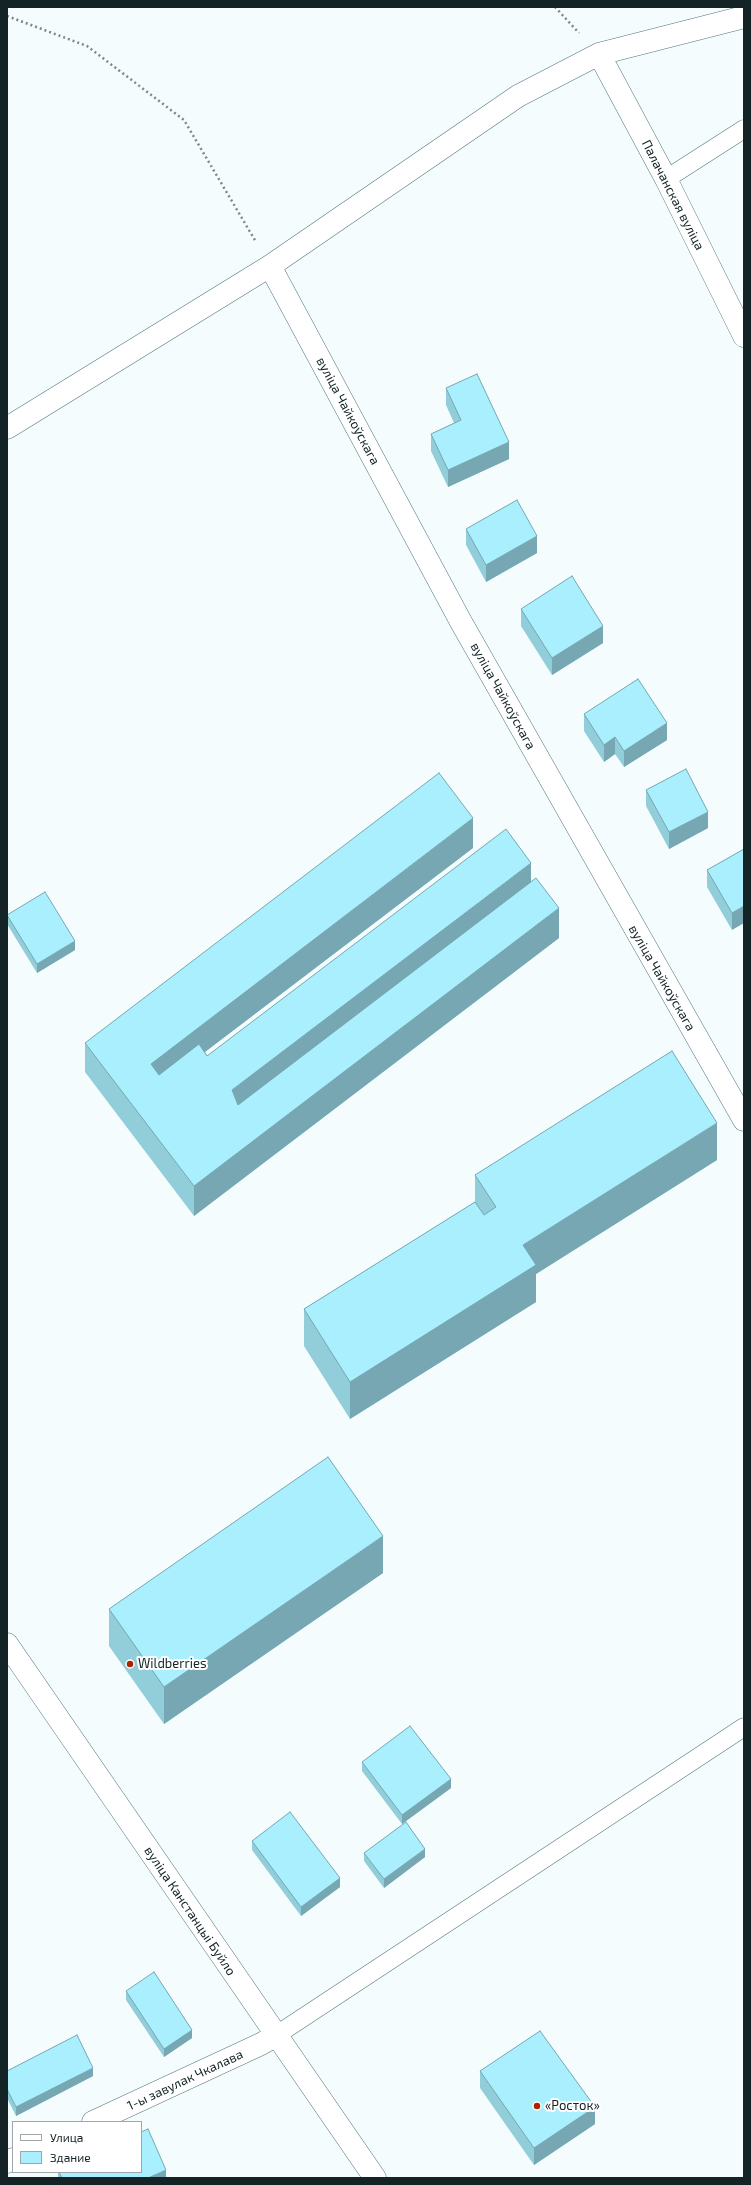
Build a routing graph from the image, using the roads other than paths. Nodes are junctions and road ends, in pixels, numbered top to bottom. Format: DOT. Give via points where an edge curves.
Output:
graph roads {
  1 [pos="744,17"];
  2 [pos="599,54"];
  3 [pos="744,129"];
  4 [pos="666,179"];
  5 [pos="270,266"];
  6 [pos="744,336"];
  7 [pos="7,428"];
  8 [pos="744,1120"];
  9 [pos="7,1644"];
  10 [pos="744,1727"];
  11 [pos="275,2036"];
  12 [pos="95,2121"];
  13 [pos="375,2178"];
  1 -- 2 [label="street"];
  2 -- 4 [label="street, Палачанская вуліца"];
  2 -- 5 [label="street" via="518,96"];
  3 -- 4 [label="lane"];
  4 -- 6 [label="street, Палачанская вуліца"];
  5 -- 7 [label="street"];
  5 -- 8 [label="street, вуліца Чайкоўскага" via="461,622"];
  9 -- 11 [label="street, вуліца Канстанцыі Буйло"];
  10 -- 11 [label="lane"];
  11 -- 12 [label="street, 1-ы завулак Чкалава"];
  11 -- 13 [label="street, вуліца Канстанцыі Буйло"];
}
